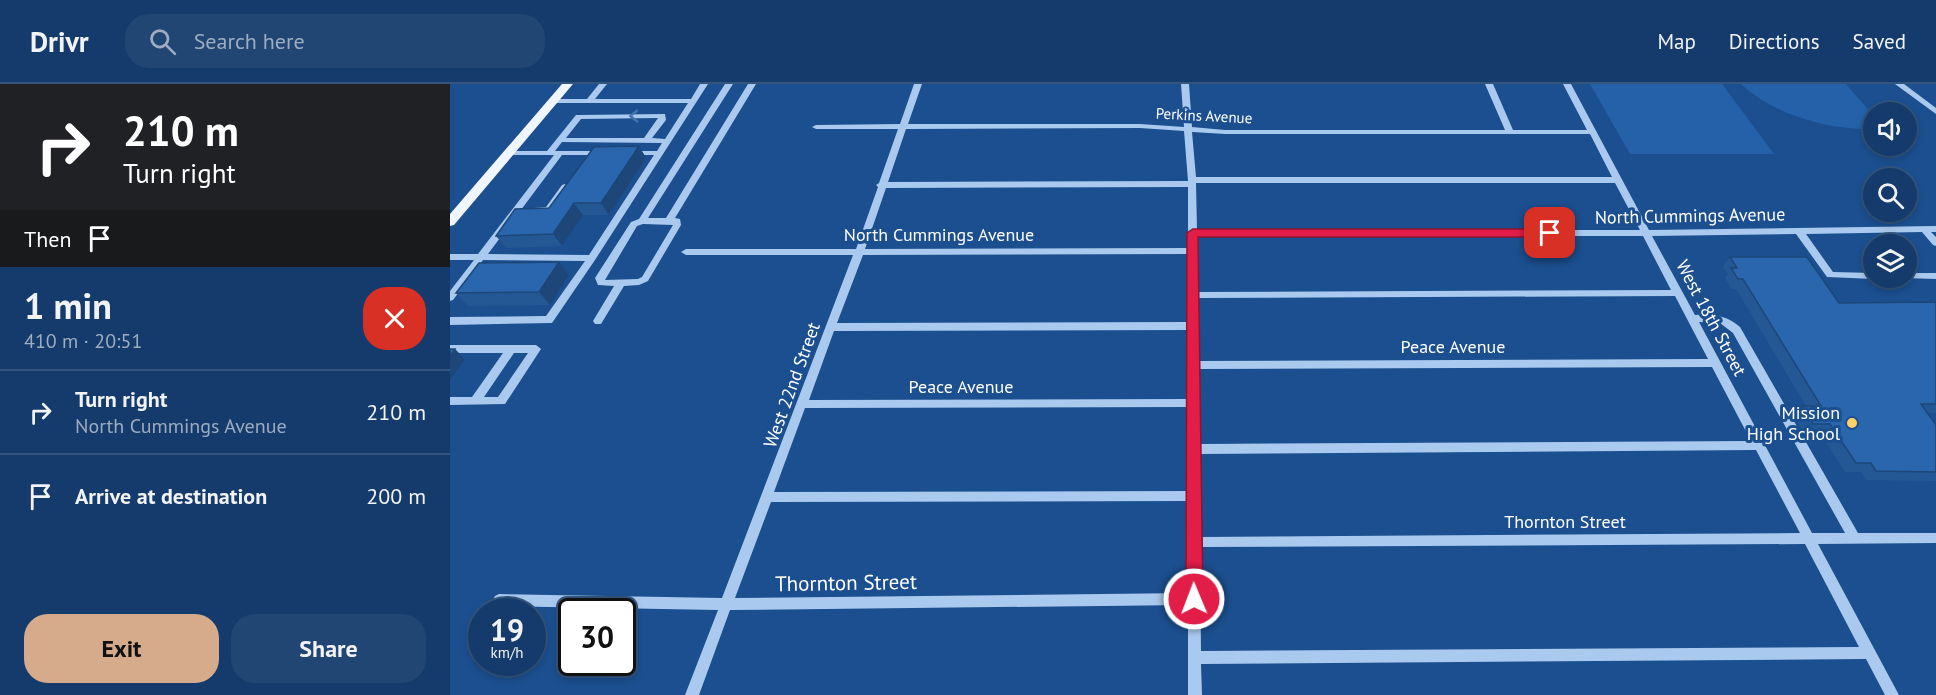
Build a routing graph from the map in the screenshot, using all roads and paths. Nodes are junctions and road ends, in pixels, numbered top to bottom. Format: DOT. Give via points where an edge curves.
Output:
graph roads {
  1 [pos="568,84"];
  2 [pos="603,84"];
  3 [pos="704,84"];
  4 [pos="729,84"];
  5 [pos="752,84"];
  6 [pos="918,84"];
  7 [pos="1185,84"];
  8 [pos="1489,84"];
  9 [pos="1567,84"];
  10 [pos="1899,84"];
  11 [pos="553,101"];
  12 [pos="590,101"];
  13 [pos="693,101"];
  14 [pos="1936,112"];
  15 [pos="902,126"];
  16 [pos="816,127"];
  17 [pos="1188,128"];
  18 [pos="1510,132"];
  19 [pos="1591,132"];
  20 [pos="648,139"];
  21 [pos="560,140"];
  22 [pos="668,141"];
  23 [pos="510,153"];
  24 [pos="549,153"];
  25 [pos="560,153"];
  26 [pos="590,153"];
  27 [pos="613,153"];
  28 [pos="625,153"];
  29 [pos="660,153"];
  30 [pos="583,162"];
  31 [pos="1617,180"];
  32 [pos="569,181"];
  33 [pos="1192,182"];
  34 [pos="880,185"];
  35 [pos="516,210"];
  36 [pos="642,221"];
  37 [pos="669,221"];
  38 [pos="450,222"];
  39 [pos="1936,229"];
  40 [pos="1924,230"];
  41 [pos="1798,231"];
  42 [pos="1193,233"];
  43 [pos="1645,233"];
  44 [pos="1936,243"];
  45 [pos="1193,251"];
  46 [pos="686,252"];
  47 [pos="859,252"];
  48 [pos="450,257"];
  49 [pos="481,257"];
  50 [pos="592,258"];
  51 [pos="1863,276"];
  52 [pos="1917,276"];
  53 [pos="1936,276"];
  54 [pos="621,282"];
  55 [pos="1677,293"];
  56 [pos="1193,295"];
  57 [pos="450,298"];
  58 [pos="1691,319"];
  59 [pos="450,321"];
  60 [pos="598,321"];
  61 [pos="1192,326"];
  62 [pos="831,327"];
  63 [pos="450,349"];
  64 [pos="511,349"];
  65 [pos="1714,363"];
  66 [pos="1193,365"];
  67 [pos="450,401"];
  68 [pos="475,401"];
  69 [pos="1192,403"];
  70 [pos="802,404"];
  71 [pos="1759,445"];
  72 [pos="1193,449"];
  73 [pos="1193,496"];
  74 [pos="768,497"];
  75 [pos="1809,538"];
  76 [pos="1854,538"];
  77 [pos="1936,538"];
  78 [pos="1194,542"];
  79 [pos="1194,599"];
  80 [pos="546,601"];
  81 [pos="727,604"];
  82 [pos="1869,653"];
  83 [pos="1195,658"];
  84 [pos="693,695"];
  85 [pos="1195,695"];
  86 [pos="1892,695"];
  1 -- 11 [label="main road"];
  2 -- 12 [label="street"];
  3 -- 13 [label="street"];
  4 -- 36 [label="street"];
  5 -- 37 [label="street"];
  6 -- 15 [label="street, West 22nd Street"];
  7 -- 17 [label="street"];
  8 -- 18 [label="street"];
  9 -- 19 [label="street, West 18th Street"];
  10 -- 14 [label="street"];
  11 -- 12 [label="street"];
  11 -- 23 [label="main road"];
  12 -- 13 [label="street"];
  13 -- 22 [label="street"];
  15 -- 16 [label="street, Perkins Avenue"];
  15 -- 17 [label="street, Perkins Avenue"];
  15 -- 34 [label="street, West 22nd Street"];
  17 -- 18 [label="street, Perkins Avenue" via="1235,132"];
  17 -- 33 [label="street"];
  18 -- 19 [label="street, Perkins Avenue"];
  19 -- 31 [label="street, West 18th Street"];
  20 -- 21 [label="street"];
  20 -- 21 [label="street, one-way" via="662,116 579,117"];
  20 -- 22 [label="street"];
  21 -- 24 [label="street"];
  22 -- 29 [label="street"];
  23 -- 24 [label="street"];
  23 -- 38 [label="main road"];
  24 -- 25 [label="street"];
  25 -- 26 [label="street"];
  25 -- 35 [label="street"];
  26 -- 27 [label="street"];
  26 -- 30 [label="street"];
  28 -- 29 [label="street"];
  29 -- 50 [label="street"];
  31 -- 33 [label="street"];
  31 -- 43 [label="street, West 18th Street"];
  32 -- 35 [label="street" via="548,210"];
  33 -- 34 [label="street"];
  33 -- 42 [label="street"];
  34 -- 47 [label="street, West 22nd Street"];
  35 -- 49 [label="street"];
  36 -- 37 [label="street"];
  36 -- 54 [label="street" via="634,224 600,278 601,283"];
  37 -- 54 [label="street" via="677,221 677,225 645,279"];
  39 -- 40 [label="street, North Cummings Avenue"];
  40 -- 41 [label="street, North Cummings Avenue"];
  40 -- 44 [label="street"];
  41 -- 43 [label="street, North Cummings Avenue"];
  41 -- 51 [label="street" via="1830,275"];
  42 -- 43 [label="street, North Cummings Avenue"];
  42 -- 45 [label="street"];
  43 -- 55 [label="street, West 18th Street"];
  45 -- 47 [label="street, North Cummings Avenue"];
  45 -- 56 [label="street"];
  46 -- 47 [label="street, North Cummings Avenue"];
  47 -- 62 [label="street, West 22nd Street"];
  48 -- 49 [label="street"];
  49 -- 50 [label="street"];
  49 -- 57 [label="street"];
  50 -- 59 [label="street" via="549,320"];
  52 -- 53 [label="street"];
  54 -- 60 [label="street"];
  55 -- 56 [label="street"];
  55 -- 58 [label="street, West 18th Street"];
  56 -- 61 [label="street"];
  58 -- 65 [label="street, West 18th Street"];
  58 -- 76 [label="street" via="1720,318 1737,330"];
  61 -- 62 [label="street"];
  61 -- 66 [label="street"];
  62 -- 70 [label="street, West 22nd Street"];
  63 -- 64 [label="street"];
  64 -- 68 [label="street"];
  64 -- 68 [label="street" via="536,349 501,401"];
  65 -- 66 [label="street, Peace Avenue"];
  65 -- 71 [label="street, West 18th Street"];
  66 -- 69 [label="street"];
  67 -- 68 [label="street"];
  69 -- 70 [label="street, Peace Avenue"];
  69 -- 72 [label="street"];
  70 -- 74 [label="street, West 22nd Street"];
  71 -- 72 [label="street"];
  71 -- 75 [label="street, West 18th Street"];
  72 -- 73 [label="street"];
  73 -- 74 [label="street"];
  73 -- 78 [label="street"];
  74 -- 81 [label="street, West 22nd Street"];
  75 -- 76 [label="street, Thornton Street"];
  75 -- 78 [label="street, Thornton Street"];
  75 -- 82 [label="street, West 18th Street"];
  76 -- 77 [label="street, Thornton Street"];
  78 -- 79 [label="street"];
  79 -- 81 [label="street, Thornton Street"];
  79 -- 83 [label="street"];
  80 -- 81 [label="street, Thornton Street"];
  81 -- 84 [label="street, West 22nd Street"];
  82 -- 83 [label="street"];
  82 -- 86 [label="street, West 18th Street"];
  83 -- 85 [label="street"];
}
